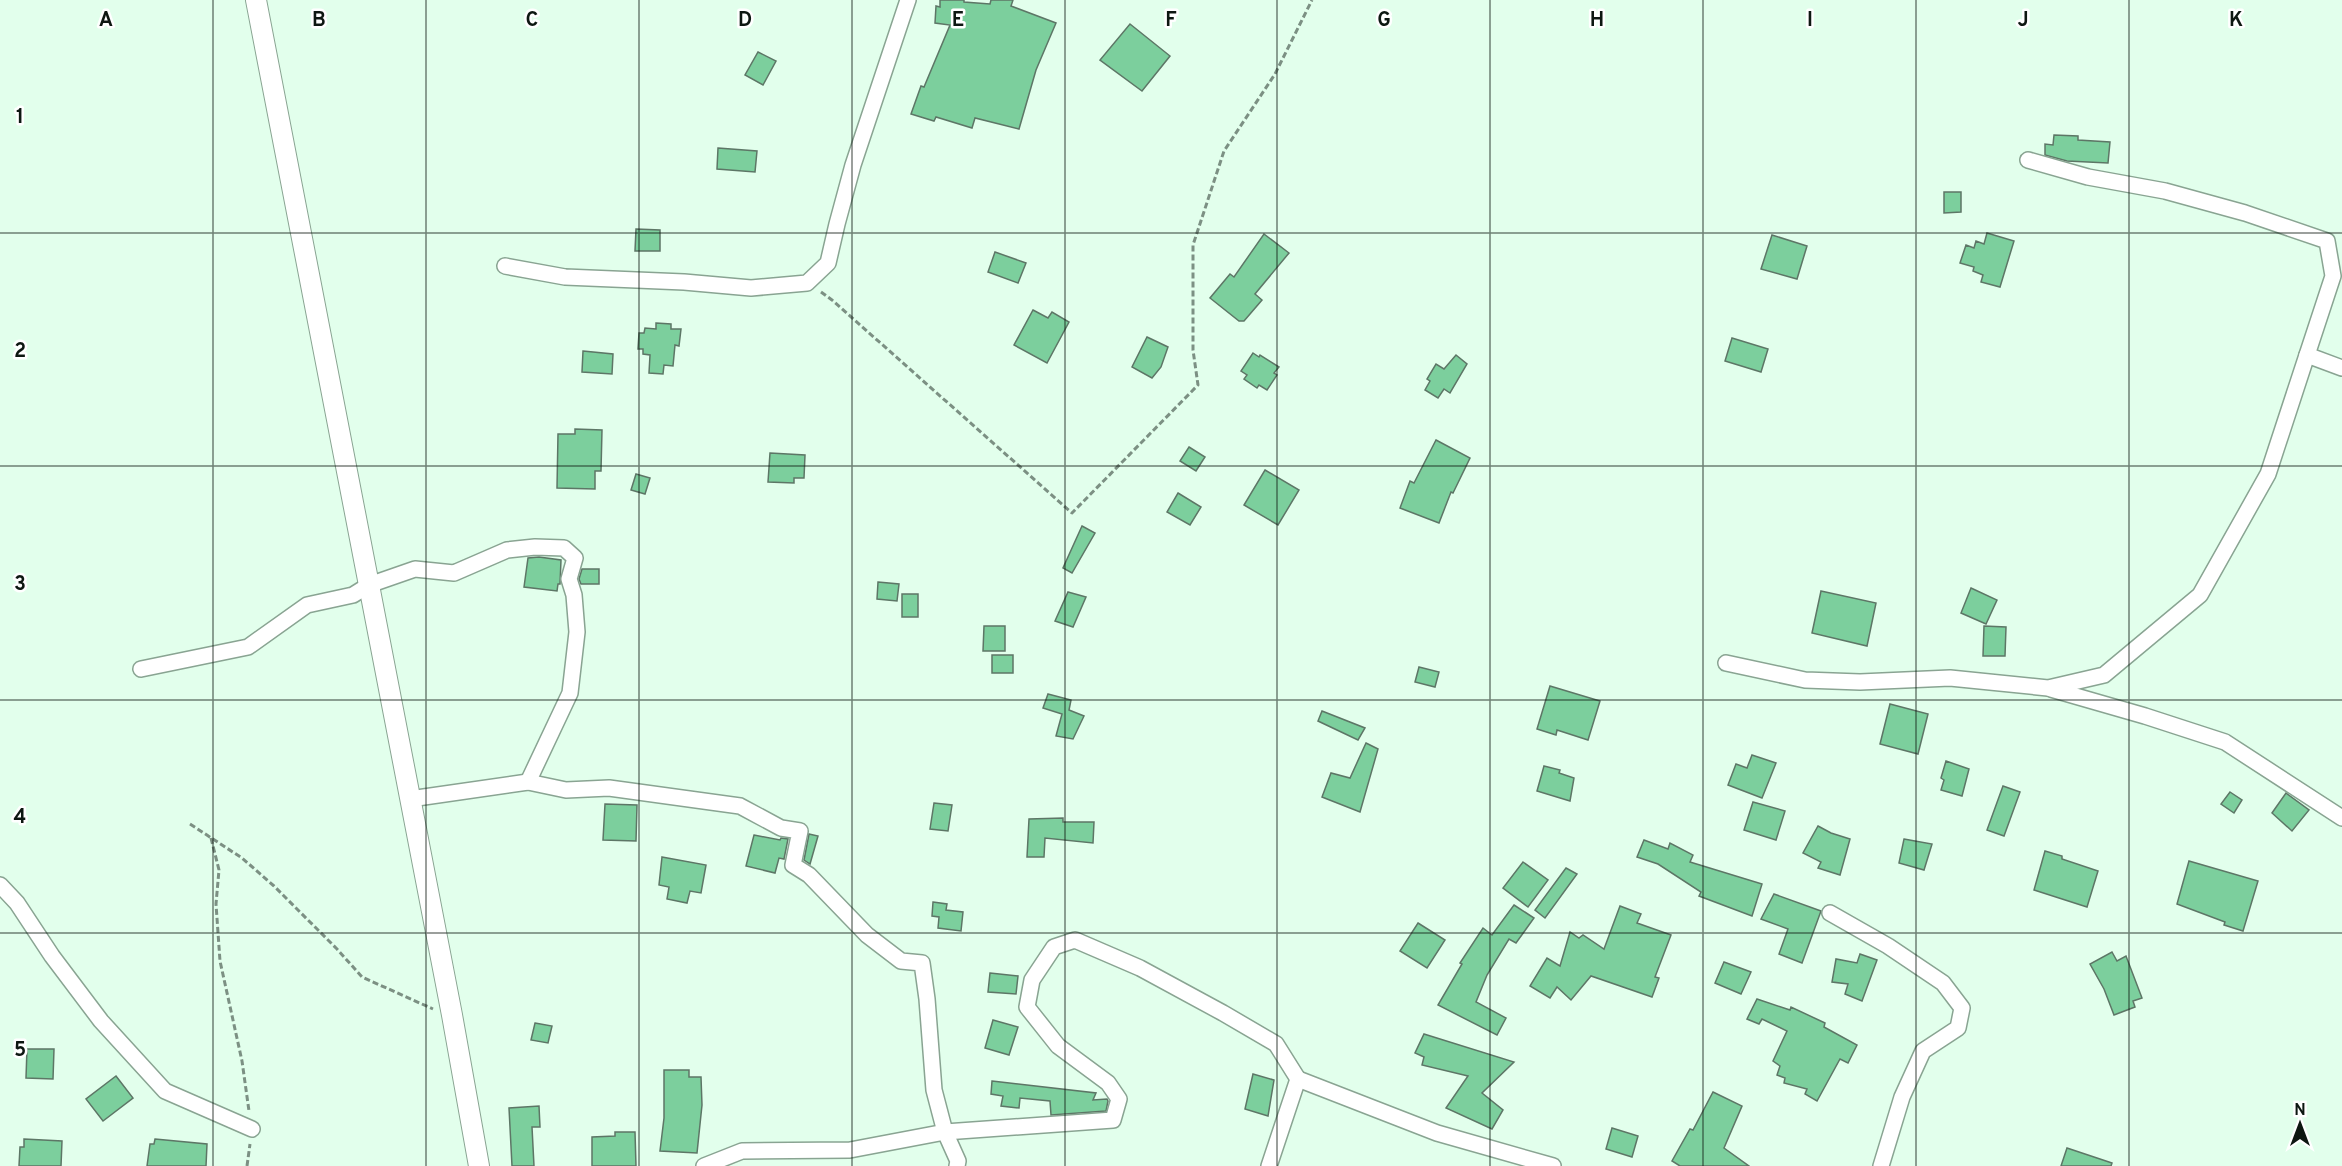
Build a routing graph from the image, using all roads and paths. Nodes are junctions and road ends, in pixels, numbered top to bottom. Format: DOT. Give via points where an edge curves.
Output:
graph roads {
  1 [pos="256,0"];
  2 [pos="909,0"];
  3 [pos="1312,0"];
  4 [pos="2028,160"];
  5 [pos="505,266"];
  6 [pos="807,283"];
  7 [pos="2307,355"];
  8 [pos="2342,368"];
  9 [pos="369,585"];
  10 [pos="1726,663"];
  11 [pos="141,669"];
  12 [pos="2048,688"];
  13 [pos="528,782"];
  14 [pos="410,799"];
  15 [pos="2342,818"];
  16 [pos="190,824"];
  17 [pos="211,838"];
  18 [pos="0,885"];
  19 [pos="1830,913"];
  20 [pos="452,1015"];
  21 [pos="1298,1079"];
  22 [pos="252,1129"];
  23 [pos="945,1132"];
  24 [pos="247,1166"];
  25 [pos="479,1166"];
  26 [pos="704,1166"];
  27 [pos="957,1166"];
  28 [pos="1269,1166"];
  29 [pos="1553,1166"];
  30 [pos="1881,1166"];
  1 -- 9 [label="street"];
  2 -- 6 [label="street" via="853,165 828,263"];
  3 -- 6 [label="path" via="1275,74 1224,151 1193,246 1193,350 1198,385 1072,513 832,300"];
  4 -- 7 [label="street" via="2088,177 2165,191 2327,241 2333,276"];
  5 -- 6 [label="street" via="565,277 750,288"];
  7 -- 8 [label="street"];
  7 -- 12 [label="street" via="2268,474 2200,595 2104,675"];
  9 -- 11 [label="street" via="352,595 307,604 248,647"];
  9 -- 13 [label="street" via="415,569 454,573 507,550 564,548 575,558 569,579 577,632 570,693"];
  9 -- 14 [label="street"];
  10 -- 12 [label="street" via="1805,680 1950,678"];
  12 -- 15 [label="street" via="2225,742"];
  13 -- 14 [label="street"];
  13 -- 23 [label="street" via="566,790 609,788 740,806 781,828 800,831 792,865 809,875 867,935 901,961 922,963 934,1090"];
  14 -- 20 [label="street"];
  16 -- 17 [label="path"];
  17 -- 20 [label="path" via="274,886 362,977"];
  17 -- 22 [label="path" via="219,870 219,961 242,1061"];
  18 -- 22 [label="street" via="17,903 101,1022 165,1090"];
  19 -- 30 [label="street" via="1943,983 1962,1008 1959,1028 1923,1051 1902,1097"];
  20 -- 25 [label="street"];
  21 -- 23 [label="street" via="1276,1044 1140,968 1075,940 1054,947 1032,980 1027,1007 1058,1046 1108,1083 1119,1099 1113,1120"];
  21 -- 28 [label="street"];
  21 -- 29 [label="street" via="1437,1133"];
  22 -- 24 [label="path"];
  23 -- 26 [label="street" via="850,1150 742,1151"];
  23 -- 27 [label="street"];
}
